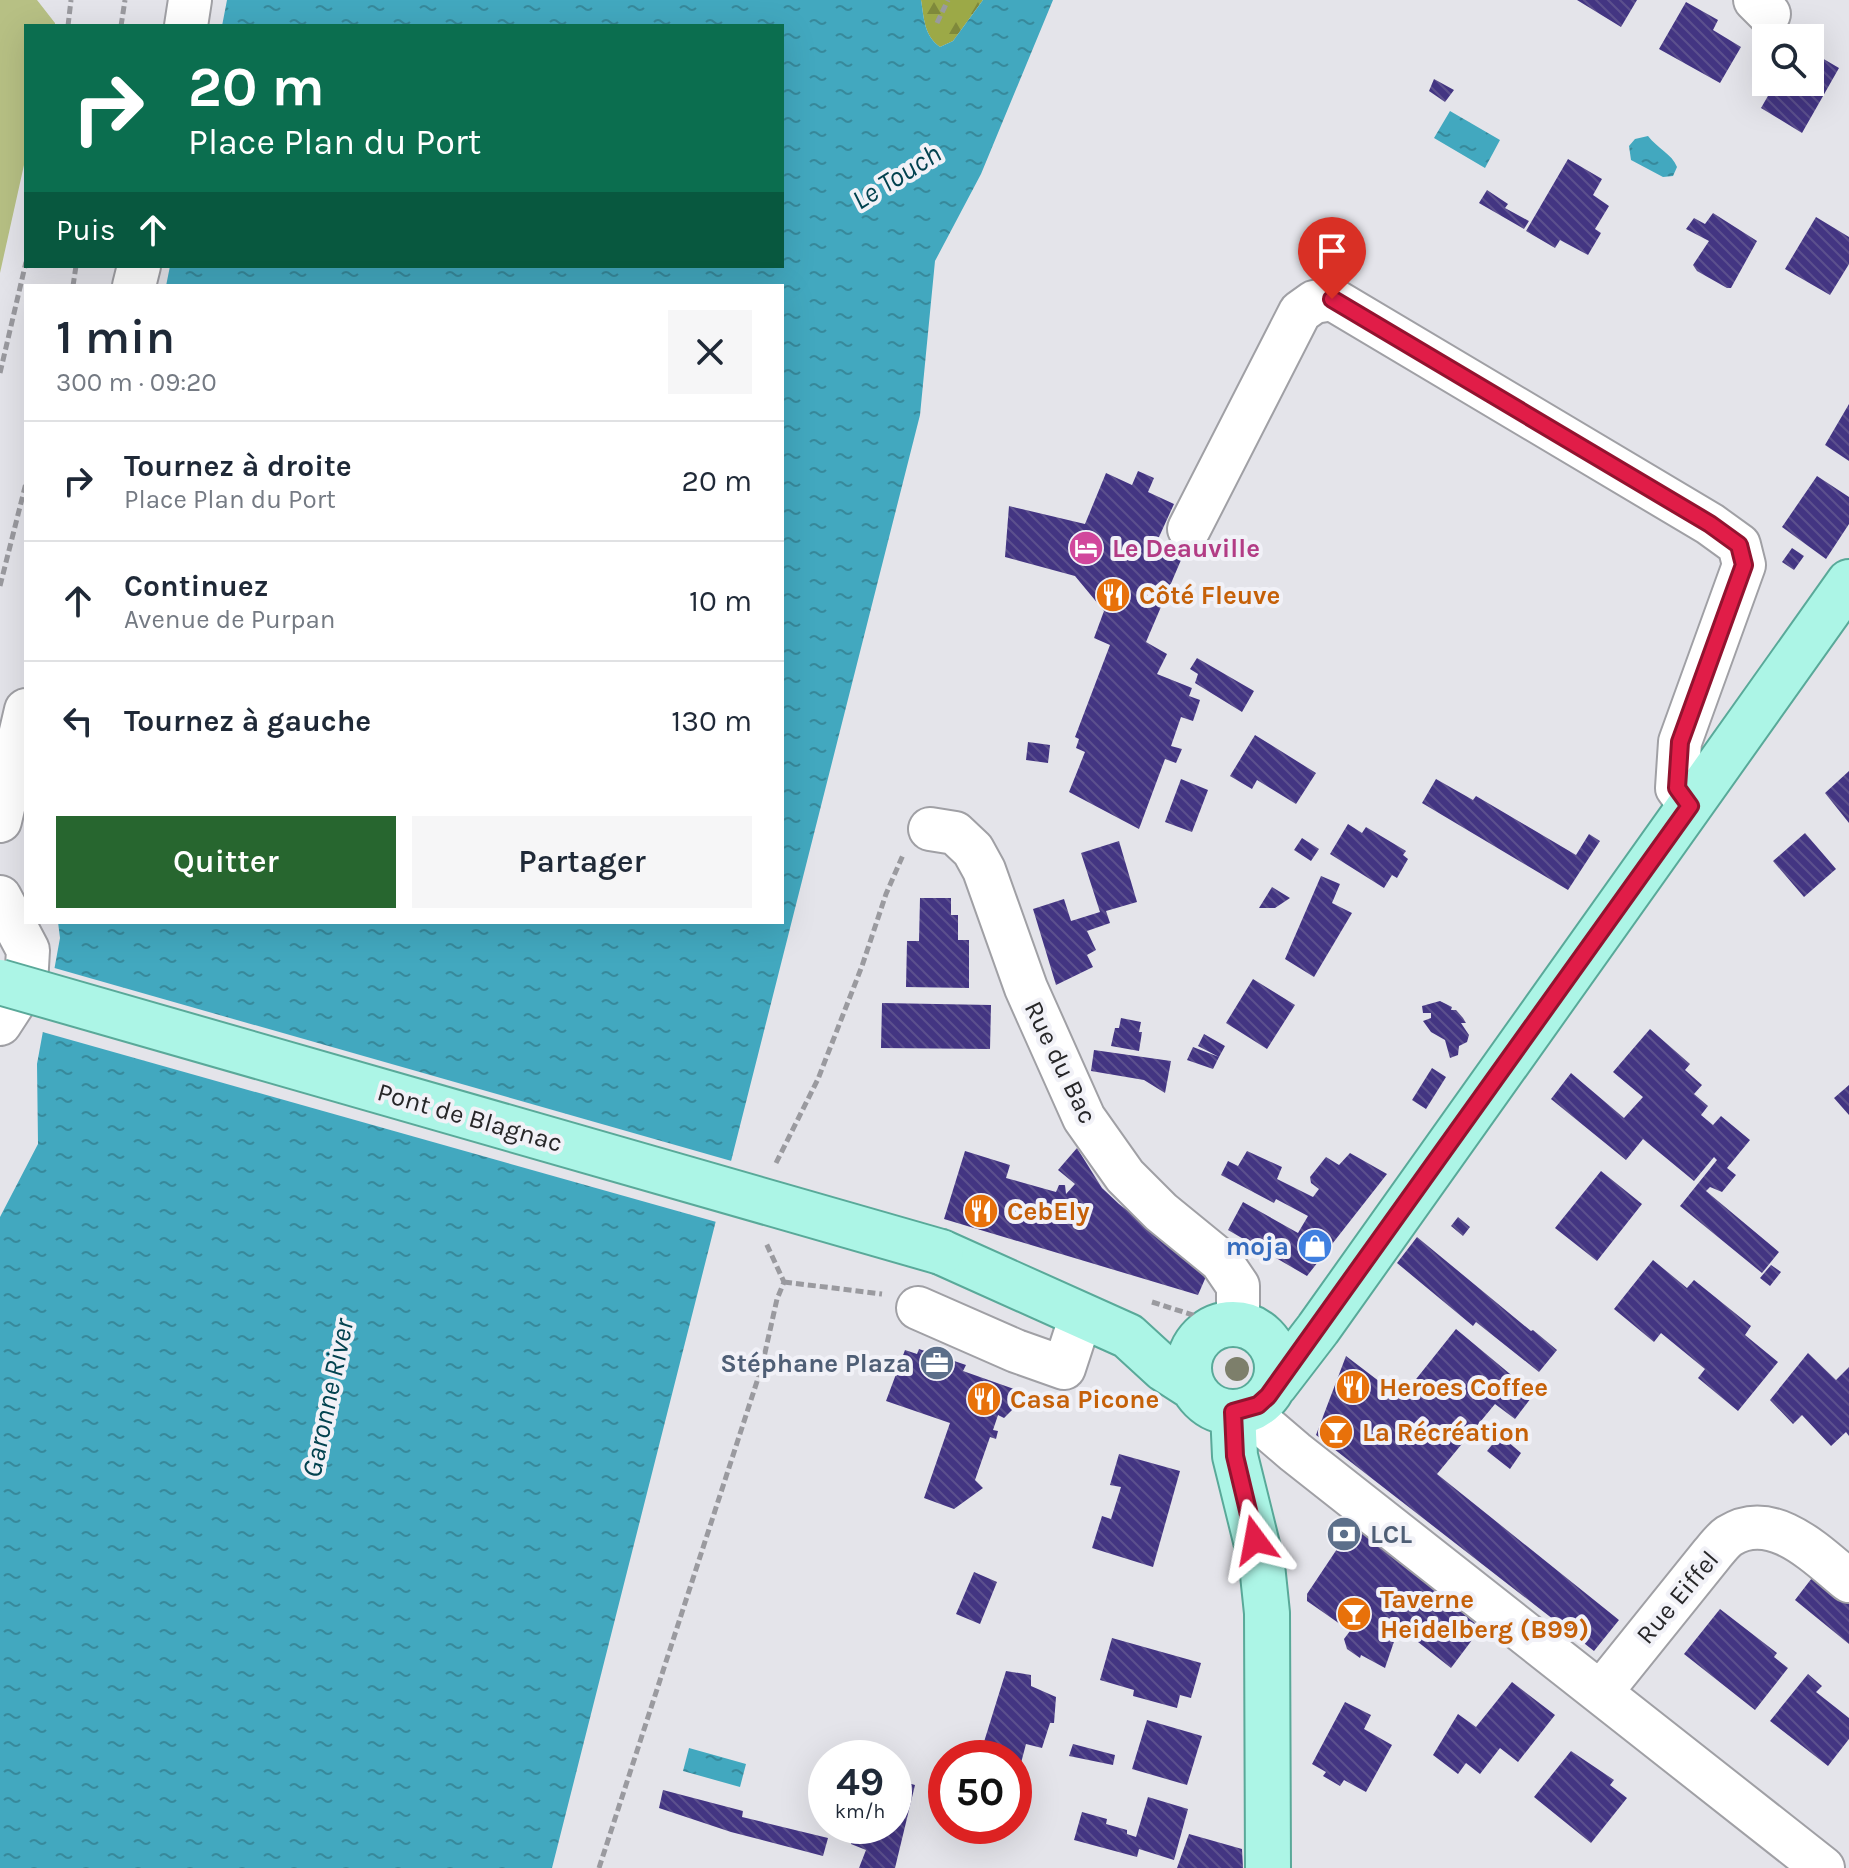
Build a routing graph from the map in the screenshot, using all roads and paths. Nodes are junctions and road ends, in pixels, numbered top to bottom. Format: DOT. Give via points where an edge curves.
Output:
graph roads {
  1 [pos="71,0"];
  2 [pos="125,0"];
  3 [pos="190,0"];
  4 [pos="948,0"];
  5 [pos="937,23"];
  6 [pos="68,24"];
  7 [pos="121,24"];
  8 [pos="186,24"];
  9 [pos="25,268"];
  10 [pos="0,373"];
  11 [pos="24,491"];
  12 [pos="1189,529"];
  13 [pos="1849,582"];
  14 [pos="0,586"];
  15 [pos="24,719"];
  16 [pos="1690,806"];
  17 [pos="0,821"];
  18 [pos="930,829"];
  19 [pos="0,897"];
  20 [pos="0,982"];
  21 [pos="0,1024"];
  22 [pos="774,1168"];
  23 [pos="763,1237"];
  24 [pos="784,1282"];
  25 [pos="1336,1300"];
  26 [pos="918,1308"];
  27 [pos="1081,1316"];
  28 [pos="1135,1318"];
  29 [pos="1229,1327"];
  30 [pos="1192,1387"];
  31 [pos="1251,1403"];
  32 [pos="1849,1581"];
  33 [pos="1601,1692"];
  34 [pos="599,1868"];
  35 [pos="1268,1868"];
  36 [pos="1823,1868"];
  1 -- 6 [label="path"];
  2 -- 7 [label="path"];
  3 -- 8 [label="street"];
  4 -- 5 [label="path"];
  9 -- 10 [label="path"];
  11 -- 14 [label="path"];
  12 -- 16 [label="street" via="1300,312 1332,299 1739,545 1744,565 1680,742 1677,788"];
  13 -- 16 [label="main road"];
  15 -- 17 [label="street"];
  16 -- 25 [label="main road"];
  18 -- 22 [label="path" via="914,833 905,846 818,1079"];
  18 -- 29 [label="street, Rue du Bac" via="955,833 984,870 1026,988 1084,1118 1125,1176 1221,1261 1238,1286"];
  19 -- 21 [label="street" via="28,950 26,984"];
  20 -- 27 [label="main road, Pont de Blagnac, bridge" via="941,1252"];
  23 -- 24 [label="path"];
  24 -- 26 [label="path" via="887,1295"];
  24 -- 34 [label="path" via="762,1366"];
  25 -- 29 [label="main road"];
  25 -- 31 [label="main road" via="1318,1329"];
  26 -- 27 [label="street" via="1064,1368"];
  27 -- 28 [label="main road, Pont de Blagnac"];
  28 -- 29 [label="path" via="1192,1312"];
  28 -- 29 [label="main road" via="1159,1331"];
  28 -- 30 [label="main road" via="1164,1369"];
  29 -- 30 [label="main road" via="1204,1336 1195,1347 1188,1375"];
  29 -- 31 [label="main road" via="1268,1341 1274,1350 1278,1371"];
  30 -- 31 [label="main road" via="1219,1410"];
  31 -- 33 [label="street" via="1304,1459"];
  31 -- 35 [label="main road" via="1235,1456 1262,1565 1267,1613"];
  32 -- 33 [label="street, Rue Eiffel" via="1797,1538 1753,1528 1730,1536"];
  33 -- 36 [label="street"];
}
